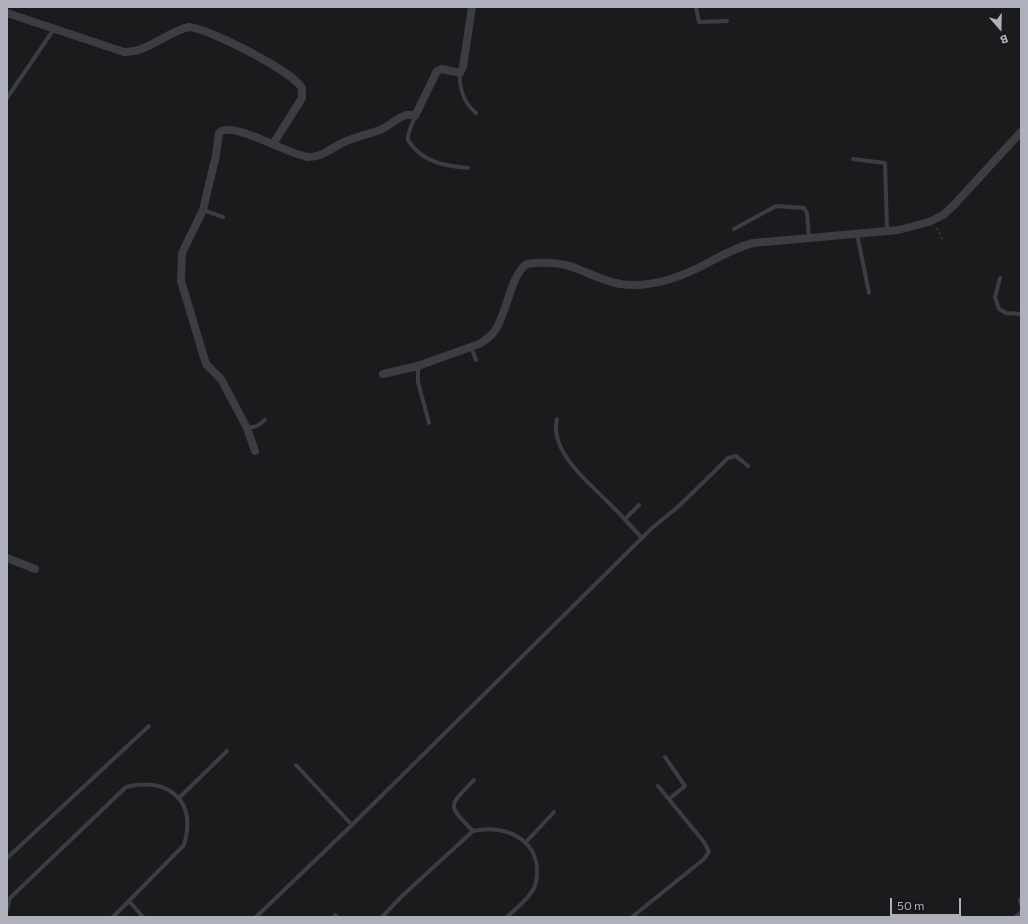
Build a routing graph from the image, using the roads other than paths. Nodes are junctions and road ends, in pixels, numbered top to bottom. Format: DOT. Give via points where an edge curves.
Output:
graph roads {
  1 [pos="472,7"];
  2 [pos="696,7"];
  3 [pos="7,13"];
  4 [pos="727,22"];
  5 [pos="54,28"];
  6 [pos="460,73"];
  7 [pos="7,98"];
  8 [pos="476,113"];
  9 [pos="415,116"];
  10 [pos="1021,132"];
  11 [pos="273,144"];
  12 [pos="853,159"];
  13 [pos="468,168"];
  14 [pos="204,210"];
  15 [pos="223,217"];
  16 [pos="734,229"];
  17 [pos="887,231"];
  18 [pos="857,234"];
  19 [pos="810,238"];
  20 [pos="1000,278"];
  21 [pos="870,293"];
  22 [pos="1021,314"];
  23 [pos="471,347"];
  24 [pos="476,360"];
  25 [pos="418,366"];
  26 [pos="383,374"];
  27 [pos="266,420"];
  28 [pos="557,420"];
  29 [pos="429,423"];
  30 [pos="246,428"];
  31 [pos="255,451"];
  32 [pos="748,466"];
  33 [pos="639,505"];
  34 [pos="625,519"];
  35 [pos="642,538"];
  36 [pos="7,558"];
  37 [pos="35,569"];
  38 [pos="149,726"];
  39 [pos="227,751"];
  40 [pos="665,757"];
  41 [pos="296,765"];
  42 [pos="474,780"];
  43 [pos="658,786"];
  44 [pos="179,798"];
  45 [pos="669,799"];
  46 [pos="554,812"];
  47 [pos="352,825"];
  48 [pos="473,831"];
  49 [pos="526,842"];
  50 [pos="7,858"];
  51 [pos="9,896"];
  52 [pos="129,901"];
  53 [pos="7,909"];
  54 [pos="1021,915"];
  55 [pos="113,917"];
  56 [pos="143,917"];
  57 [pos="256,917"];
  58 [pos="382,917"];
  59 [pos="507,917"];
  60 [pos="632,917"];
  61 [pos="1018,917"];
  1 -- 6 [label="street"];
  2 -- 4 [label="lane" via="699,22"];
  3 -- 5 [label="street"];
  5 -- 7 [label="lane"];
  5 -- 11 [label="street" via="124,52 133,52 189,27 243,48 294,79 302,88 302,98"];
  6 -- 8 [label="lane" via="460,86 466,101"];
  6 -- 9 [label="street" via="442,69 436,71"];
  9 -- 11 [label="street" via="400,118 380,130 344,142 318,156 301,156"];
  9 -- 13 [label="lane" via="408,135 408,140 414,148 441,165"];
  10 -- 17 [label="street" via="953,206 929,222"];
  11 -- 14 [label="street" via="231,129 220,130"];
  12 -- 17 [label="lane" via="881,161 886,165"];
  14 -- 15 [label="lane"];
  14 -- 30 [label="street" via="182,253 181,281 206,364 221,379"];
  16 -- 19 [label="lane" via="776,206 804,208 807,212"];
  17 -- 18 [label="street"];
  18 -- 19 [label="street"];
  18 -- 21 [label="lane"];
  19 -- 23 [label="street" via="734,248 688,273 633,285 617,284 570,266 527,264 519,273 502,318 493,333"];
  20 -- 22 [label="lane" via="996,297 999,309 1006,314"];
  23 -- 24 [label="lane"];
  23 -- 25 [label="street"];
  25 -- 26 [label="street"];
  25 -- 29 [label="lane" via="418,382"];
  27 -- 30 [label="lane"];
  28 -- 34 [label="lane" via="555,432 568,460"];
  30 -- 31 [label="street"];
  32 -- 35 [label="lane" via="736,456 728,458"];
  33 -- 34 [label="lane"];
  34 -- 35 [label="lane"];
  35 -- 47 [label="lane"];
  36 -- 37 [label="street"];
  38 -- 50 [label="lane"];
  39 -- 44 [label="lane"];
  40 -- 45 [label="lane" via="685,786"];
  41 -- 47 [label="lane"];
  42 -- 48 [label="lane" via="454,801 452,807"];
  43 -- 45 [label="lane"];
  44 -- 51 [label="lane" via="163,787 150,784 126,787"];
  44 -- 52 [label="lane" via="188,821 184,845"];
  45 -- 60 [label="lane" via="704,842 709,852 704,860"];
  46 -- 49 [label="lane"];
  47 -- 57 [label="lane"];
  48 -- 49 [label="lane" via="484,828 502,831 516,835"];
  48 -- 58 [label="lane"];
  49 -- 59 [label="lane" via="532,852 536,868 536,882 530,894"];
  51 -- 53 [label="lane"];
  52 -- 55 [label="lane"];
  52 -- 56 [label="lane"];
  54 -- 61 [label="street"];
}
